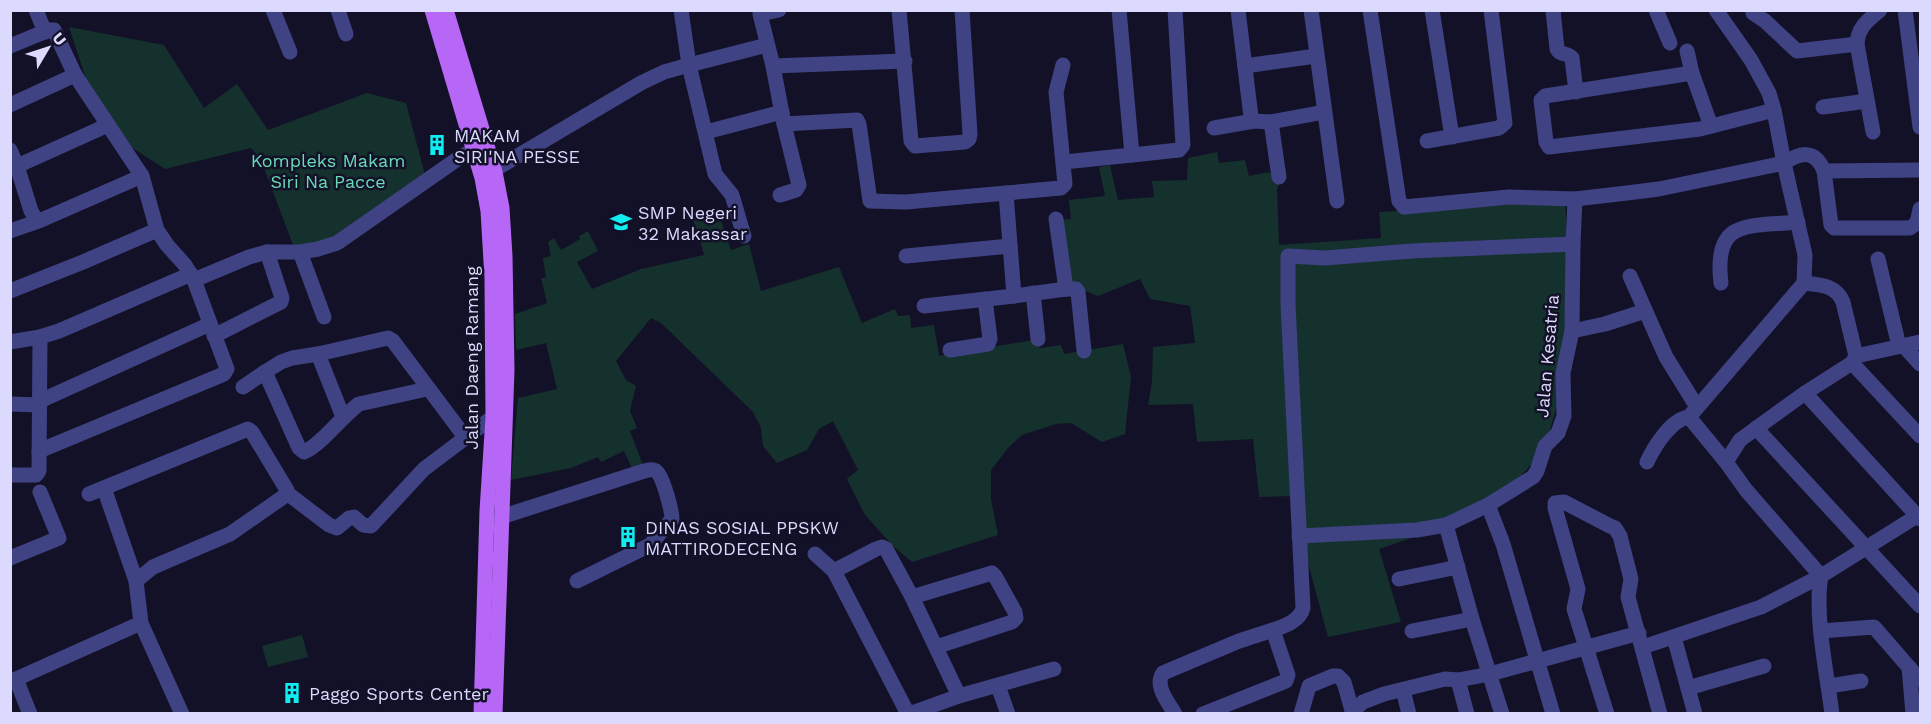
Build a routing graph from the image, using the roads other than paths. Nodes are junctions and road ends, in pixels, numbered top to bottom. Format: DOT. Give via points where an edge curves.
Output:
graph roads {
  1 [pos="36,10"];
  2 [pos="273,10"];
  3 [pos="338,10"];
  4 [pos="432,10"];
  5 [pos="446,10"];
  6 [pos="681,10"];
  7 [pos="778,10"];
  8 [pos="899,10"];
  9 [pos="962,10"];
  10 [pos="1119,10"];
  11 [pos="1175,10"];
  12 [pos="1238,10"];
  13 [pos="1311,10"];
  14 [pos="1370,10"];
  15 [pos="1432,10"];
  16 [pos="1491,10"];
  17 [pos="1552,10"];
  18 [pos="1656,10"];
  19 [pos="1716,10"];
  20 [pos="1880,10"];
  21 [pos="1905,10"];
  22 [pos="1753,13"];
  23 [pos="45,32"];
  24 [pos="346,34"];
  25 [pos="1670,43"];
  26 [pos="1857,44"];
  27 [pos="767,45"];
  28 [pos="10,46"];
  29 [pos="1687,51"];
  30 [pos="290,52"];
  31 [pos="1316,56"];
  32 [pos="904,61"];
  33 [pos="688,65"];
  34 [pos="773,66"];
  35 [pos="1063,66"];
  36 [pos="1245,66"];
  37 [pos="1692,73"];
  38 [pos="75,75"];
  39 [pos="460,79"];
  40 [pos="1576,92"];
  41 [pos="1867,101"];
  42 [pos="10,105"];
  43 [pos="1822,107"];
  44 [pos="1774,110"];
  45 [pos="1324,112"];
  46 [pos="783,118"];
  47 [pos="1254,121"];
  48 [pos="1271,122"];
  49 [pos="108,125"];
  50 [pos="1711,126"];
  51 [pos="1920,127"];
  52 [pos="1214,128"];
  53 [pos="705,132"];
  54 [pos="1873,132"];
  55 [pos="1452,137"];
  56 [pos="1427,141"];
  57 [pos="479,146"];
  58 [pos="10,150"];
  59 [pos="1132,155"];
  60 [pos="1064,162"];
  61 [pos="1784,163"];
  62 [pos="17,166"];
  63 [pos="1824,171"];
  64 [pos="1920,171"];
  65 [pos="488,175"];
  66 [pos="142,176"];
  67 [pos="1279,177"];
  68 [pos="1006,193"];
  69 [pos="780,195"];
  70 [pos="1575,199"];
  71 [pos="1338,201"];
  72 [pos="1920,209"];
  73 [pos="34,216"];
  74 [pos="1056,219"];
  75 [pos="10,220"];
  76 [pos="1798,222"];
  77 [pos="157,230"];
  78 [pos="10,231"];
  79 [pos="744,236"];
  80 [pos="1573,244"];
  81 [pos="1010,246"];
  82 [pos="267,252"];
  83 [pos="300,252"];
  84 [pos="906,256"];
  85 [pos="1878,259"];
  86 [pos="1630,276"];
  87 [pos="192,277"];
  88 [pos="1721,283"];
  89 [pos="1804,283"];
  90 [pos="1066,289"];
  91 [pos="10,291"];
  92 [pos="1033,293"];
  93 [pos="1014,296"];
  94 [pos="985,299"];
  95 [pos="924,306"];
  96 [pos="1645,311"];
  97 [pos="324,317"];
  98 [pos="212,330"];
  99 [pos="1572,331"];
  100 [pos="40,337"];
  101 [pos="1038,339"];
  102 [pos="10,342"];
  103 [pos="1920,342"];
  104 [pos="1901,346"];
  105 [pos="950,350"];
  106 [pos="1084,351"];
  107 [pos="318,354"];
  108 [pos="1854,359"];
  109 [pos="1920,364"];
  110 [pos="265,372"];
  111 [pos="243,387"];
  112 [pos="427,389"];
  113 [pos="1805,393"];
  114 [pos="40,403"];
  115 [pos="10,404"];
  116 [pos="1693,412"];
  117 [pos="500,416"];
  118 [pos="343,417"];
  119 [pos="1756,428"];
  120 [pos="1920,436"];
  121 [pos="465,437"];
  122 [pos="39,451"];
  123 [pos="1647,462"];
  124 [pos="1726,462"];
  125 [pos="10,476"];
  126 [pos="104,488"];
  127 [pos="40,492"];
  128 [pos="287,493"];
  129 [pos="89,494"];
  130 [pos="1488,505"];
  131 [pos="501,517"];
  132 [pos="1919,517"];
  133 [pos="1446,525"];
  134 [pos="1299,536"];
  135 [pos="1867,548"];
  136 [pos="815,554"];
  137 [pos="11,557"];
  138 [pos="1458,567"];
  139 [pos="834,571"];
  140 [pos="1821,576"];
  141 [pos="1399,579"];
  142 [pos="136,581"];
  143 [pos="577,581"];
  144 [pos="912,597"];
  145 [pos="1920,606"];
  146 [pos="491,610"];
  147 [pos="1472,619"];
  148 [pos="141,623"];
  149 [pos="1273,630"];
  150 [pos="1412,631"];
  151 [pos="1821,631"];
  152 [pos="1674,637"];
  153 [pos="1641,640"];
  154 [pos="936,647"];
  155 [pos="1587,647"];
  156 [pos="1539,661"];
  157 [pos="1764,666"];
  158 [pos="1909,667"];
  159 [pos="1054,669"];
  160 [pos="1491,674"];
  161 [pos="14,680"];
  162 [pos="1458,680"];
  163 [pos="1920,680"];
  164 [pos="1861,681"];
  165 [pos="998,686"];
  166 [pos="1828,686"];
  167 [pos="1688,688"];
  168 [pos="1403,690"];
  169 [pos="950,704"];
  170 [pos="1236,708"];
  171 [pos="1920,712"];
  172 [pos="1353,713"];
  173 [pos="30,714"];
  174 [pos="182,714"];
  175 [pos="481,714"];
  176 [pos="495,714"];
  177 [pos="908,714"];
  178 [pos="1008,714"];
  179 [pos="1175,714"];
  180 [pos="1203,714"];
  181 [pos="1300,714"];
  182 [pos="1409,714"];
  183 [pos="1467,714"];
  184 [pos="1502,714"];
  185 [pos="1554,714"];
  186 [pos="1607,714"];
  187 [pos="1660,714"];
  188 [pos="1695,714"];
  189 [pos="1832,714"];
  190 [pos="1914,714"];
  1 -- 23 [label="street"];
  2 -- 30 [label="street"];
  3 -- 24 [label="street"];
  4 -- 39 [label="main road, Jalan Daeng Ramang"];
  5 -- 39 [label="main road, Jalan Daeng Ramang"];
  6 -- 33 [label="street"];
  7 -- 27 [label="street" via="760,14"];
  8 -- 32 [label="street"];
  9 -- 32 [label="street" via="969,139 912,144"];
  10 -- 59 [label="street"];
  11 -- 59 [label="street" via="1183,145 1179,150"];
  12 -- 36 [label="street"];
  13 -- 31 [label="street"];
  14 -- 70 [label="street" via="1400,204 1407,208 1509,197"];
  15 -- 55 [label="street"];
  16 -- 55 [label="street" via="1505,123 1499,128"];
  17 -- 40 [label="street" via="1557,49 1572,58"];
  18 -- 25 [label="street"];
  19 -- 44 [label="street" via="1752,60"];
  20 -- 26 [label="street" via="1861,28"];
  21 -- 51 [label="street"];
  22 -- 26 [label="street" via="1797,51"];
  23 -- 28 [label="street"];
  23 -- 38 [label="street" via="57,33"];
  26 -- 41 [label="street"];
  27 -- 33 [label="street"];
  27 -- 34 [label="street"];
  29 -- 37 [label="street"];
  31 -- 36 [label="street"];
  31 -- 45 [label="street"];
  32 -- 34 [label="street"];
  33 -- 53 [label="street"];
  33 -- 65 [label="street" via="641,83"];
  34 -- 46 [label="street"];
  35 -- 60 [label="street" via="1056,92"];
  36 -- 47 [label="street"];
  37 -- 40 [label="street"];
  37 -- 50 [label="street"];
  38 -- 42 [label="street"];
  38 -- 49 [label="street"];
  39 -- 57 [label="main road, Jalan Daeng Ramang"];
  40 -- 50 [label="street" via="1542,98 1544,134 1550,147"];
  41 -- 43 [label="street"];
  41 -- 54 [label="street"];
  44 -- 50 [label="street"];
  44 -- 61 [label="street"];
  45 -- 48 [label="street"];
  45 -- 71 [label="street"];
  46 -- 53 [label="street"];
  46 -- 68 [label="street" via="857,120 868,197 872,202"];
  46 -- 69 [label="street" via="799,185 796,190"];
  47 -- 48 [label="street"];
  47 -- 52 [label="street"];
  48 -- 67 [label="street"];
  49 -- 62 [label="street"];
  49 -- 66 [label="street"];
  53 -- 79 [label="street" via="715,174 732,195"];
  55 -- 56 [label="street"];
  57 -- 65 [label="main road, Jalan Daeng Ramang"];
  57 -- 83 [label="street" via="337,243"];
  58 -- 62 [label="street"];
  59 -- 60 [label="street"];
  60 -- 68 [label="street" via="1066,180 1061,188"];
  61 -- 63 [label="street" via="1807,154"];
  61 -- 70 [label="street" via="1659,189"];
  61 -- 76 [label="street"];
  62 -- 73 [label="street"];
  63 -- 64 [label="street"];
  63 -- 72 [label="street" via="1834,228 1910,228 1917,223"];
  65 -- 117 [label="main road, Jalan Daeng Ramang" via="502,208"];
  66 -- 73 [label="street"];
  66 -- 77 [label="street"];
  68 -- 81 [label="street"];
  70 -- 80 [label="street, Jalan Kesatria"];
  73 -- 75 [label="street"];
  73 -- 78 [label="street"];
  74 -- 90 [label="street"];
  76 -- 88 [label="street" via="1744,228 1727,237 1719,264"];
  76 -- 89 [label="street" via="1805,255"];
  77 -- 87 [label="street"];
  77 -- 91 [label="street"];
  80 -- 99 [label="street, Jalan Kesatria"];
  80 -- 134 [label="street" via="1325,258 1288,256"];
  81 -- 84 [label="street"];
  81 -- 93 [label="street"];
  82 -- 83 [label="street"];
  82 -- 87 [label="street"];
  82 -- 98 [label="street" via="281,302"];
  83 -- 97 [label="street"];
  85 -- 104 [label="street"];
  86 -- 96 [label="street"];
  87 -- 98 [label="street"];
  87 -- 100 [label="street"];
  89 -- 108 [label="street" via="1827,286 1840,295"];
  89 -- 116 [label="street"];
  90 -- 92 [label="street"];
  90 -- 106 [label="street" via="1078,292"];
  92 -- 93 [label="street"];
  92 -- 101 [label="street"];
  93 -- 94 [label="street"];
  94 -- 95 [label="street"];
  94 -- 105 [label="street" via="988,344"];
  96 -- 99 [label="street"];
  96 -- 116 [label="street"];
  98 -- 114 [label="street"];
  98 -- 122 [label="street" via="227,372"];
  99 -- 130 [label="street, Jalan Kesatria" via="1563,373 1562,425 1545,446 1533,477"];
  100 -- 102 [label="street"];
  100 -- 114 [label="street"];
  103 -- 104 [label="street"];
  104 -- 108 [label="street"];
  104 -- 109 [label="street"];
  107 -- 110 [label="street" via="286,359"];
  107 -- 112 [label="street" via="387,338"];
  107 -- 118 [label="street"];
  108 -- 113 [label="street"];
  108 -- 120 [label="street"];
  110 -- 111 [label="street"];
  110 -- 118 [label="street" via="302,452 307,452"];
  112 -- 118 [label="street" via="359,404"];
  112 -- 121 [label="street"];
  113 -- 119 [label="street"];
  113 -- 132 [label="street"];
  114 -- 115 [label="street"];
  114 -- 122 [label="street"];
  116 -- 123 [label="street" via="1673,425"];
  116 -- 124 [label="street"];
  117 -- 121 [label="street"];
  117 -- 131 [label="main road, Jalan Daeng Ramang"];
  117 -- 146 [label="main road, Jalan Daeng Ramang" via="487,511"];
  119 -- 124 [label="street" via="1740,440"];
  119 -- 135 [label="street"];
  121 -- 128 [label="street" via="416,477 371,526 354,517 337,528 329,525"];
  122 -- 125 [label="street" via="39,473"];
  124 -- 140 [label="street"];
  126 -- 128 [label="street" via="248,429"];
  126 -- 129 [label="street"];
  126 -- 142 [label="street"];
  127 -- 137 [label="street" via="59,538"];
  128 -- 142 [label="street" via="238,529 153,567"];
  130 -- 133 [label="street, Jalan Kesatria"];
  130 -- 156 [label="street"];
  131 -- 143 [label="street" via="641,472 656,472 672,519 651,545"];
  131 -- 146 [label="main road, Jalan Daeng Ramang"];
  132 -- 135 [label="street"];
  133 -- 134 [label="street, Jalan Kesatria"];
  133 -- 138 [label="street"];
  134 -- 149 [label="street" via="1302,614"];
  135 -- 140 [label="street"];
  135 -- 145 [label="street"];
  136 -- 139 [label="street"];
  138 -- 141 [label="street"];
  138 -- 147 [label="street"];
  139 -- 144 [label="street" via="884,548"];
  139 -- 177 [label="street"];
  140 -- 151 [label="street"];
  140 -- 152 [label="street" via="1752,612"];
  142 -- 148 [label="street"];
  144 -- 154 [label="street"];
  144 -- 154 [label="street" via="992,573 1015,612 1012,622"];
  146 -- 175 [label="main road, Jalan Daeng Ramang"];
  146 -- 176 [label="main road, Jalan Daeng Ramang"];
  147 -- 150 [label="street"];
  147 -- 160 [label="street"];
  148 -- 161 [label="street"];
  148 -- 174 [label="street"];
  149 -- 170 [label="street" via="1288,679"];
  149 -- 179 [label="street" via="1163,673 1159,682"];
  151 -- 158 [label="street" via="1874,627"];
  151 -- 166 [label="street"];
  152 -- 153 [label="street"];
  152 -- 167 [label="street"];
  153 -- 155 [label="street"];
  153 -- 155 [label="street" via="1628,597 1631,579 1618,532 1559,502 1555,508 1578,589 1574,609"];
  153 -- 187 [label="street"];
  154 -- 169 [label="street"];
  155 -- 156 [label="street"];
  155 -- 186 [label="street"];
  156 -- 160 [label="street"];
  156 -- 185 [label="street"];
  157 -- 167 [label="street"];
  158 -- 163 [label="street"];
  158 -- 190 [label="street"];
  159 -- 165 [label="street"];
  160 -- 162 [label="street"];
  160 -- 184 [label="street"];
  161 -- 173 [label="street"];
  162 -- 168 [label="street" via="1445,679"];
  162 -- 183 [label="street"];
  164 -- 166 [label="street"];
  165 -- 169 [label="street"];
  165 -- 178 [label="street"];
  166 -- 189 [label="street"];
  167 -- 188 [label="street"];
  168 -- 172 [label="street" via="1371,697"];
  168 -- 182 [label="street"];
  169 -- 177 [label="street"];
  170 -- 180 [label="street"];
  171 -- 190 [label="street"];
  172 -- 181 [label="street" via="1344,682 1334,676 1309,686"];
}
